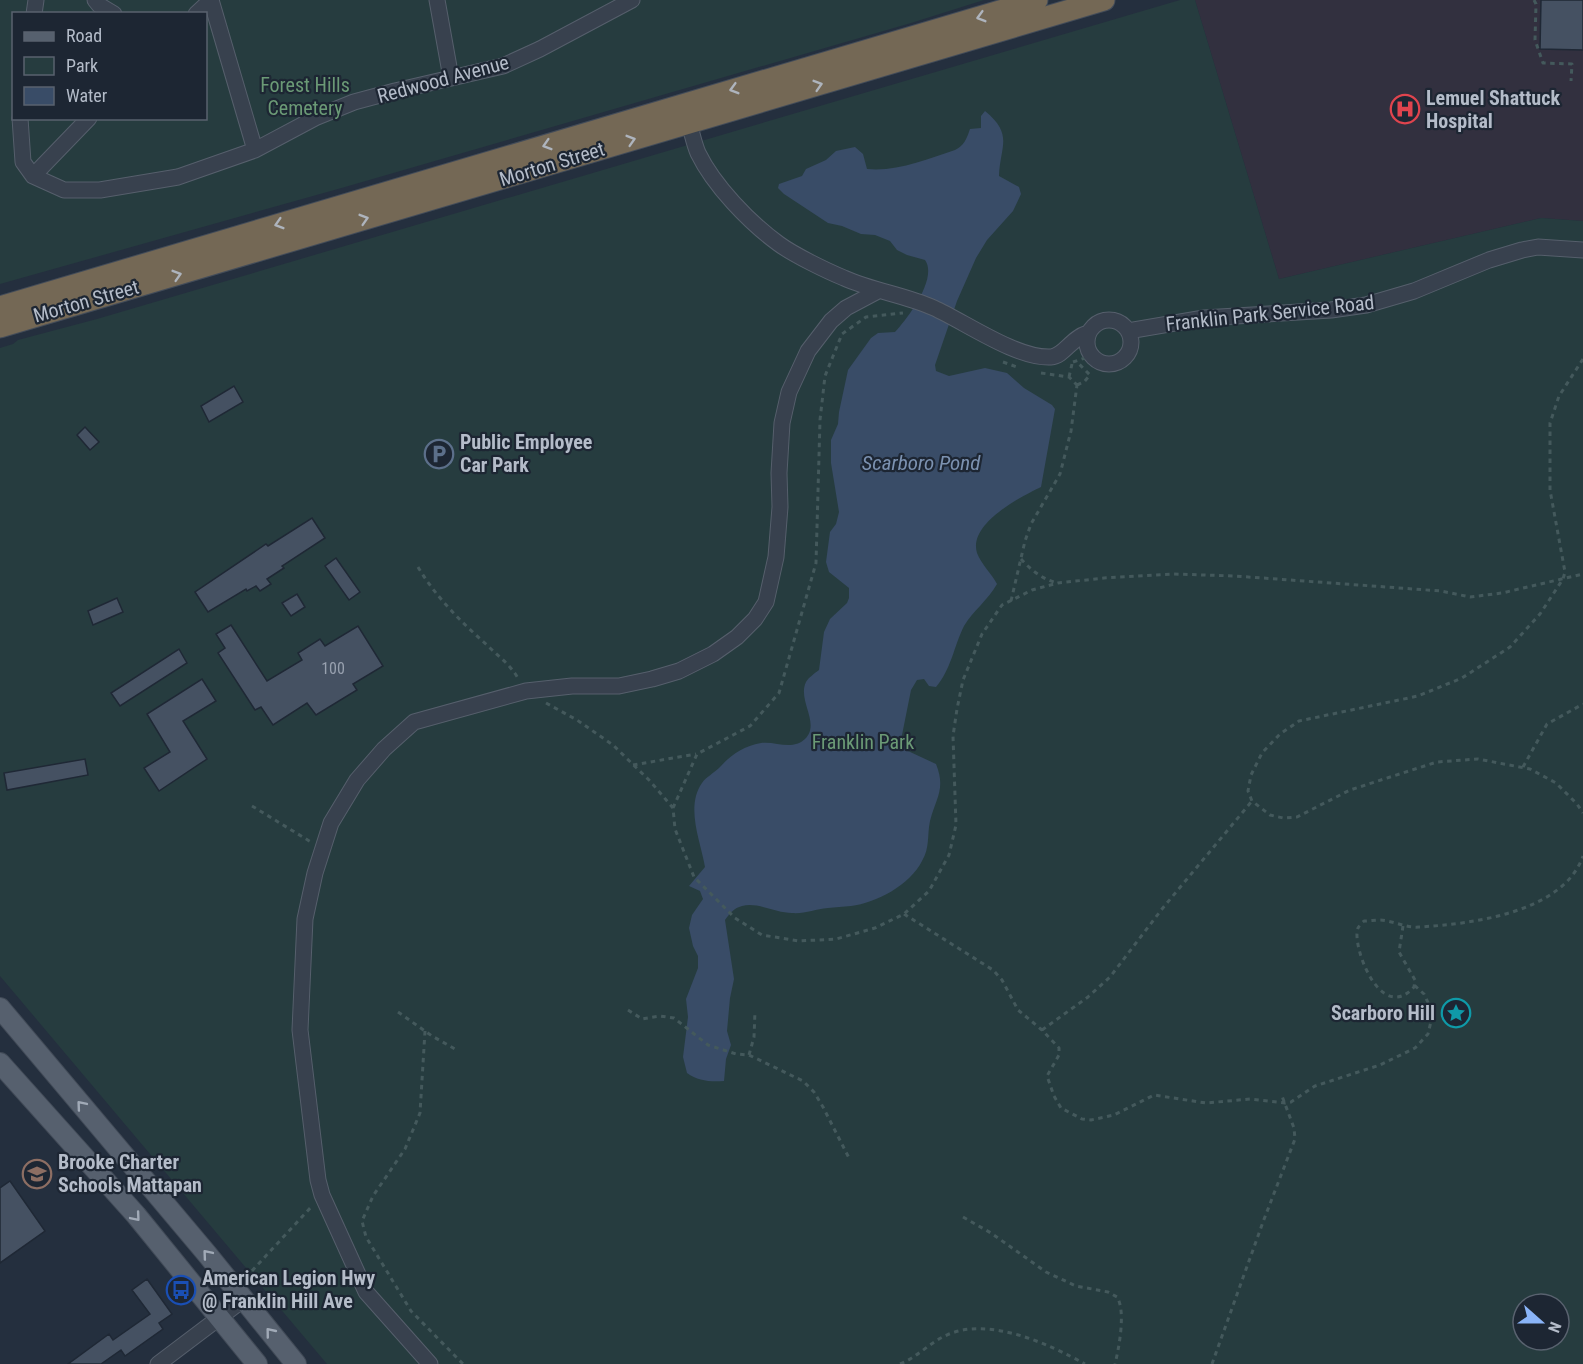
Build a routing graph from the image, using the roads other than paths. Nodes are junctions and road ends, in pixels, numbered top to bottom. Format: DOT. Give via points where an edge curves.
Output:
graph roads {
  1 [pos="95,0"];
  2 [pos="211,0"];
  3 [pos="437,0"];
  4 [pos="632,0"];
  5 [pos="1038,0"];
  6 [pos="1104,0"];
  7 [pos="111,12"];
  8 [pos="198,12"];
  9 [pos="451,78"];
  10 [pos="20,120"];
  11 [pos="87,120"];
  12 [pos="689,123"];
  13 [pos="255,150"];
  14 [pos="33,176"];
  15 [pos="1583,250"];
  16 [pos="878,291"];
  17 [pos="0,307"];
  18 [pos="0,327"];
  19 [pos="1128,331"];
  20 [pos="1088,333"];
  21 [pos="0,1008"];
  22 [pos="0,1063"];
  23 [pos="244,1299"];
  24 [pos="220,1319"];
  25 [pos="159,1364"];
  26 [pos="257,1364"];
  27 [pos="296,1364"];
  28 [pos="430,1364"];
  1 -- 7 [label="street"];
  2 -- 8 [label="street"];
  2 -- 13 [label="street"];
  3 -- 9 [label="street"];
  4 -- 9 [label="street, Redwood Avenue" via="504,66"];
  5 -- 17 [label="highway, Morton Street, one-way"];
  12 -- 6 [label="highway, Morton Street, one-way"];
  9 -- 13 [label="street, Redwood Avenue" via="354,102"];
  10 -- 14 [label="street" via="23,162"];
  11 -- 14 [label="street"];
  12 -- 16 [label="street" via="708,171 741,210 772,238 843,278"];
  18 -- 12 [label="highway, Morton Street, one-way"];
  13 -- 14 [label="street, Redwood Avenue" via="178,177 100,190 64,190"];
  15 -- 19 [label="street, Franklin Park Service Road" via="1522,250 1366,305 1204,318"];
  16 -- 20 [label="street" via="908,297 1029,354 1057,356 1077,337"];
  16 -- 28 [label="street" via="831,321 808,351 789,392 782,423 776,557 766,602 737,637 679,671 619,686 526,691 414,722 357,780 331,823 305,919 300,1030 318,1180 366,1292"];
  19 -- 20 [label="street" via="1121,323 1109,319 1096,323"];
  19 -- 20 [label="street" via="1131,347 1123,360 1109,365 1091,356"];
  23 -- 21 [label="main road, one-way"];
  22 -- 24 [label="main road, one-way" via="136,1215"];
  23 -- 24 [label="street"];
  27 -- 23 [label="main road, one-way"];
  24 -- 25 [label="street"];
  24 -- 26 [label="main road"];
}
